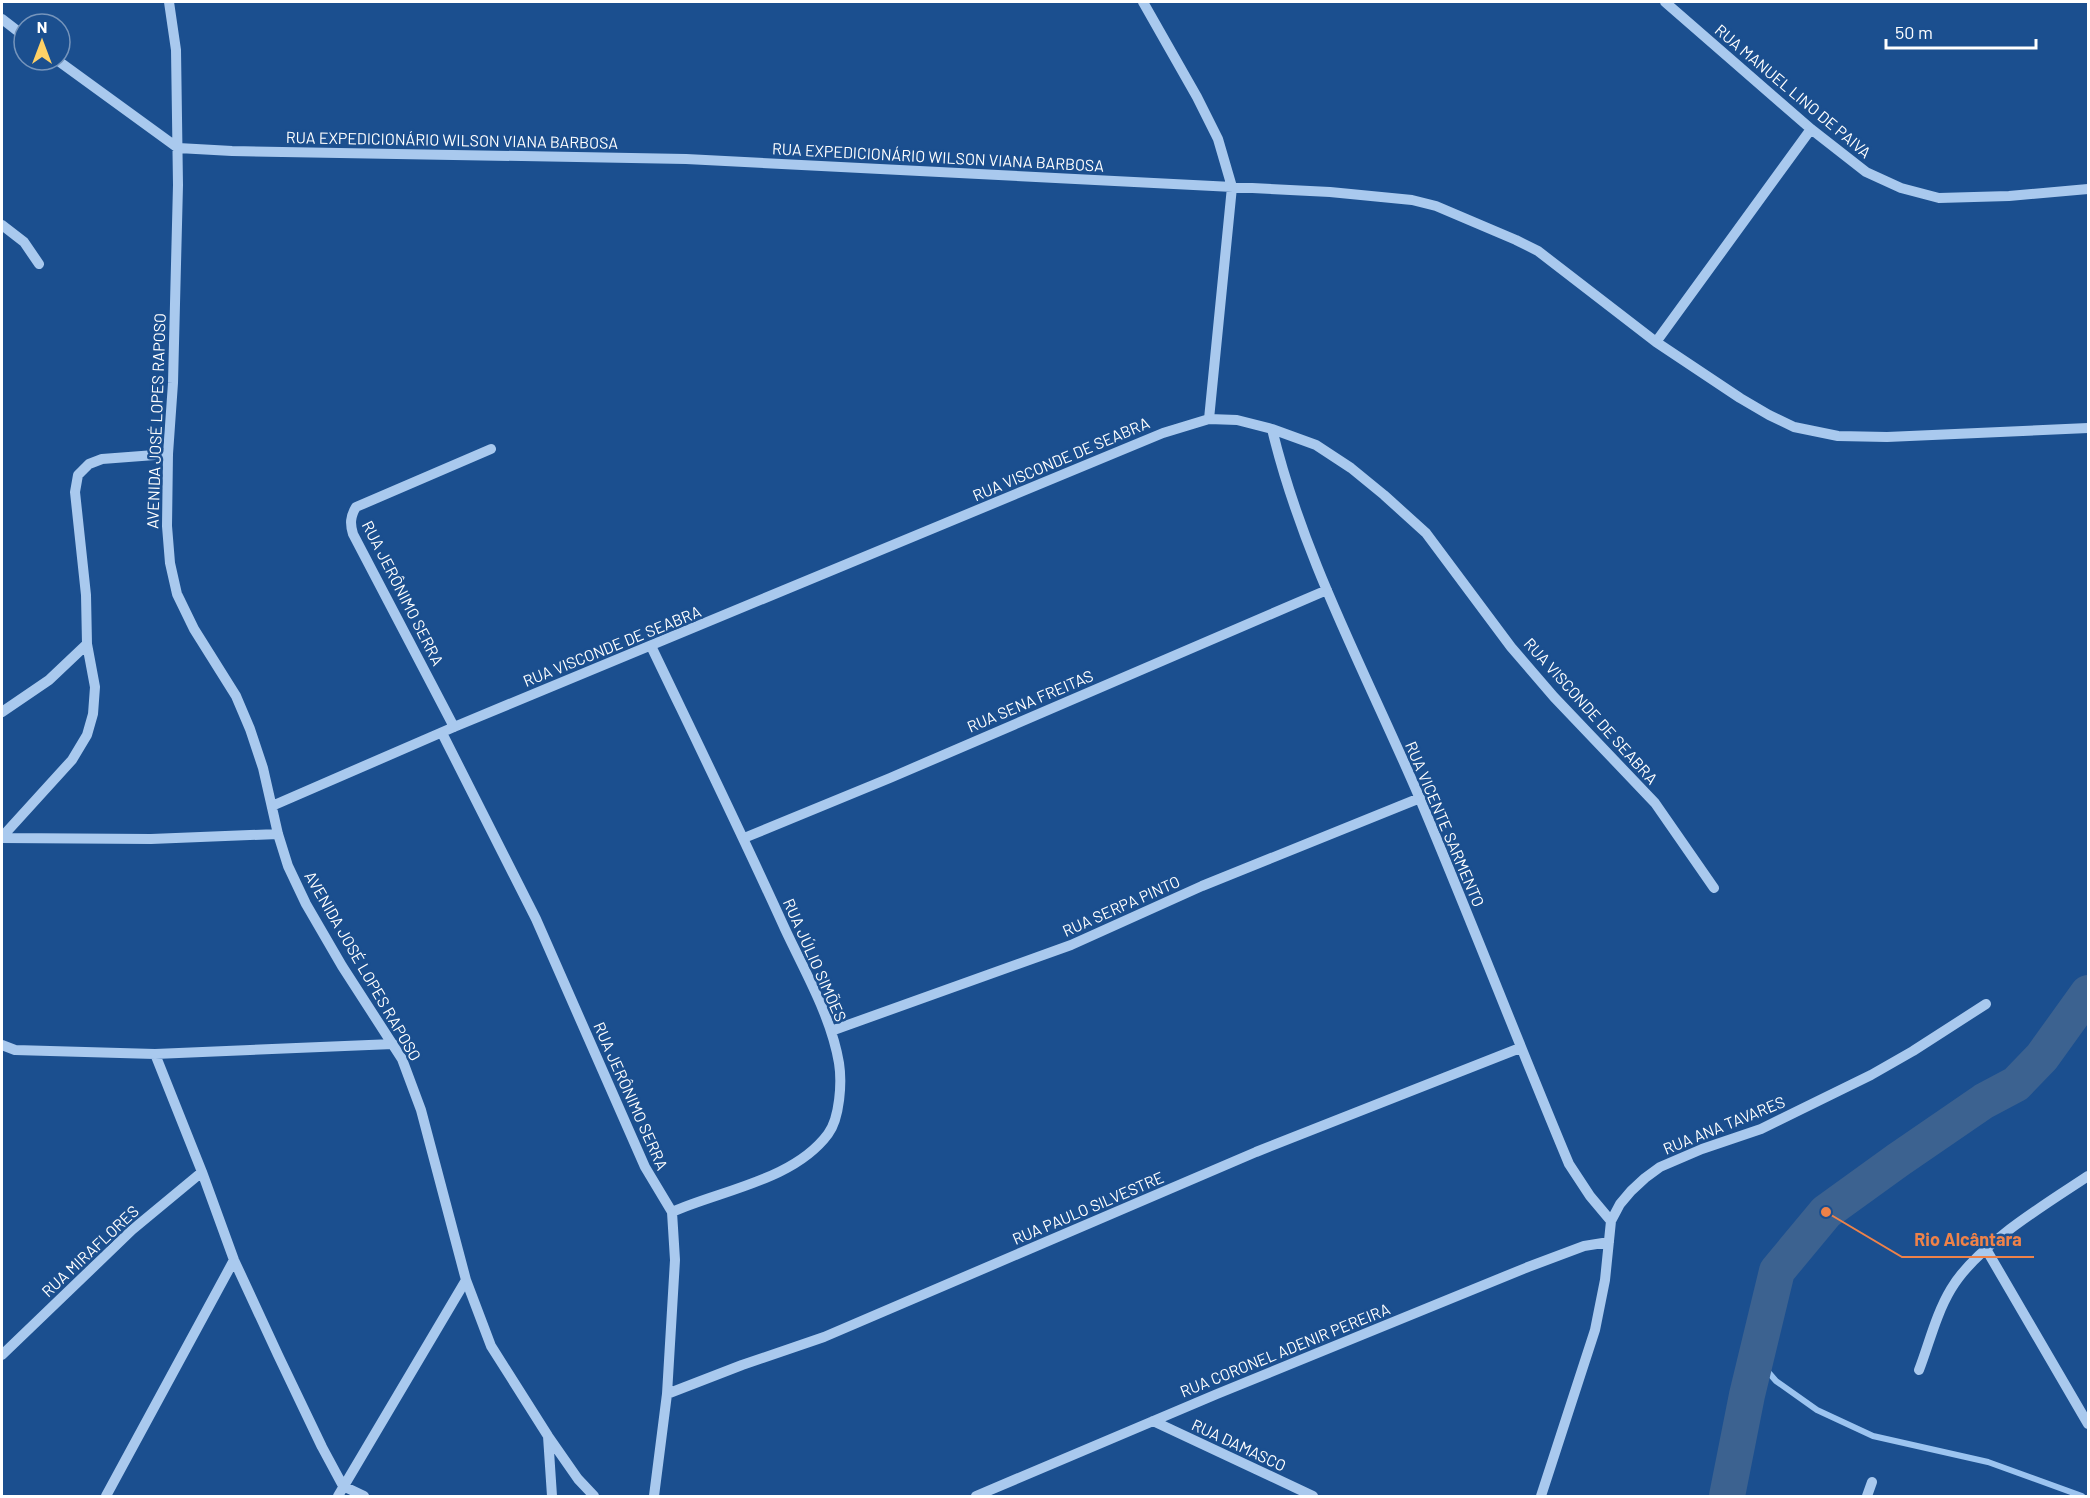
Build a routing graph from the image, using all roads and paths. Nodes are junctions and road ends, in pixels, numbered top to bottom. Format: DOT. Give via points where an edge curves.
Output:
graph roads {
  1 [pos="169,2"];
  2 [pos="1143,2"];
  3 [pos="1665,2"];
  4 [pos="72,71"];
  5 [pos="1811,129"];
  6 [pos="178,148"];
  7 [pos="1232,187"];
  8 [pos="2088,189"];
  9 [pos="2,225"];
  10 [pos="39,264"];
  11 [pos="1656,342"];
  12 [pos="1209,419"];
  13 [pos="2088,428"];
  14 [pos="1272,429"];
  15 [pos="492,449"];
  16 [pos="168,454"];
  17 [pos="1327,590"];
  18 [pos="87,644"];
  19 [pos="651,646"];
  20 [pos="2,712"];
  21 [pos="454,727"];
  22 [pos="442,733"];
  23 [pos="1420,798"];
  24 [pos="272,806"];
  25 [pos="278,834"];
  26 [pos="2,838"];
  27 [pos="744,838"];
  28 [pos="1714,888"];
  29 [pos="1986,1004"];
  30 [pos="831,1031"];
  31 [pos="393,1044"];
  32 [pos="2,1045"];
  33 [pos="1520,1048"];
  34 [pos="155,1054"];
  35 [pos="202,1172"];
  36 [pos="2088,1176"];
  37 [pos="672,1212"];
  38 [pos="1611,1221"];
  39 [pos="1609,1242"];
  40 [pos="1986,1250"];
  41 [pos="234,1260"];
  42 [pos="466,1280"];
  43 [pos="2,1355"];
  44 [pos="1919,1370"];
  45 [pos="668,1394"];
  46 [pos="1153,1421"];
  47 [pos="2088,1424"];
  48 [pos="548,1436"];
  49 [pos="1872,1482"];
  50 [pos="343,1486"];
  51 [pos="106,1497"];
  52 [pos="338,1497"];
  53 [pos="364,1497"];
  54 [pos="552,1497"];
  55 [pos="594,1497"];
  56 [pos="654,1497"];
  57 [pos="976,1497"];
  58 [pos="1313,1497"];
  59 [pos="1540,1497"];
  60 [pos="1868,1497"];
  1 -- 6 [label="street, AVENIDA JOSÉ LOPES RAPOSO" via="176,50"];
  2 -- 7 [label="street" via="1218,139"];
  3 -- 5 [label="street, RUA MANUEL LINO DE PAIVA"];
  4 -- 6 [label="street"];
  5 -- 8 [label="street, RUA MANUEL LINO DE PAIVA" via="1866,172 1901,188 1939,198"];
  5 -- 11 [label="street"];
  6 -- 7 [label="street, RUA EXPEDICIONÁRIO WILSON VIANA BARBOSA" via="686,159"];
  6 -- 16 [label="street, AVENIDA JOSÉ LOPES RAPOSO"];
  7 -- 11 [label="street, RUA EXPEDICIONÁRIO WILSON VIANA BARBOSA" via="1330,192 1436,206 1538,251"];
  7 -- 12 [label="street"];
  9 -- 10 [label="street" via="24,242"];
  11 -- 13 [label="street, RUA EXPEDICIONÁRIO WILSON VIANA BARBOSA" via="1769,416 1794,427 1838,436"];
  12 -- 14 [label="street, RUA VISCONDE DE SEABRA" via="1237,420"];
  12 -- 19 [label="street, RUA VISCONDE DE SEABRA" via="1162,433"];
  14 -- 17 [label="street, RUA VICENTE SARMENTO" via="1283,476"];
  14 -- 28 [label="street, RUA VISCONDE DE SEABRA" via="1316,445 1351,468 1426,533 1511,647 1655,803"];
  15 -- 21 [label="street, RUA JERÔNIMO SERRA" via="356,507 350,524"];
  16 -- 18 [label="street" via="102,459 89,464 78,475 75,492"];
  16 -- 24 [label="street, AVENIDA JOSÉ LOPES RAPOSO" via="167,526 177,594 236,696 254,738"];
  17 -- 23 [label="street, RUA VICENTE SARMENTO"];
  17 -- 27 [label="street, RUA SENA FREITAS"];
  18 -- 20 [label="street" via="50,680"];
  18 -- 26 [label="street" via="95,687 87,735 72,760"];
  19 -- 21 [label="street, RUA VISCONDE DE SEABRA"];
  19 -- 27 [label="street, RUA JÚLIO SIMÕES"];
  21 -- 22 [label="street, RUA VISCONDE DE SEABRA"];
  22 -- 24 [label="street, RUA VISCONDE DE SEABRA"];
  22 -- 37 [label="street, RUA JERÔNIMO SERRA" via="536,919 645,1167"];
  23 -- 30 [label="street, RUA SERPA PINTO" via="1202,886 1071,945"];
  23 -- 33 [label="street, RUA VICENTE SARMENTO"];
  24 -- 25 [label="street, AVENIDA JOSÉ LOPES RAPOSO"];
  25 -- 26 [label="street" via="151,839"];
  25 -- 31 [label="street, AVENIDA JOSÉ LOPES RAPOSO" via="306,904"];
  27 -- 30 [label="street, RUA JÚLIO SIMÕES"];
  29 -- 38 [label="street, RUA ANA TAVARES" via="1913,1051 1795,1113 1660,1167 1631,1191"];
  30 -- 37 [label="street, RUA JÚLIO SIMÕES" via="841,1096 830,1132 803,1158 770,1176"];
  31 -- 34 [label="street"];
  31 -- 42 [label="street, AVENIDA JOSÉ LOPES RAPOSO" via="422,1110"];
  32 -- 34 [label="street" via="15,1050"];
  33 -- 38 [label="street, RUA VICENTE SARMENTO" via="1569,1164"];
  33 -- 45 [label="street, RUA PAULO SILVESTRE" via="1256,1152 824,1337"];
  34 -- 35 [label="street"];
  35 -- 41 [label="street"];
  35 -- 43 [label="street, RUA MIRAFLORES" via="132,1230"];
  36 -- 40 [label="street" via="2026,1217"];
  37 -- 45 [label="street, RUA JERÔNIMO SERRA" via="675,1260"];
  38 -- 39 [label="street, RUA ANA TAVARES"];
  39 -- 46 [label="street, RUA CORONEL ADENIR PEREIRA" via="1584,1246 1546,1260"];
  39 -- 59 [label="street, RUA ANA TAVARES" via="1595,1330"];
  40 -- 44 [label="street" via="1952,1287"];
  40 -- 47 [label="street"];
  41 -- 50 [label="street"];
  41 -- 51 [label="street"];
  42 -- 48 [label="street, AVENIDA JOSÉ LOPES RAPOSO" via="491,1346"];
  42 -- 50 [label="street"];
  45 -- 56 [label="street, RUA JERÔNIMO SERRA"];
  46 -- 57 [label="street, RUA CORONEL ADENIR PEREIRA"];
  46 -- 58 [label="street, RUA DAMASCO"];
  48 -- 54 [label="street"];
  48 -- 55 [label="street, AVENIDA JOSÉ LOPES RAPOSO"];
  49 -- 60 [label="street"];
  50 -- 52 [label="street"];
  50 -- 53 [label="street"];
}
